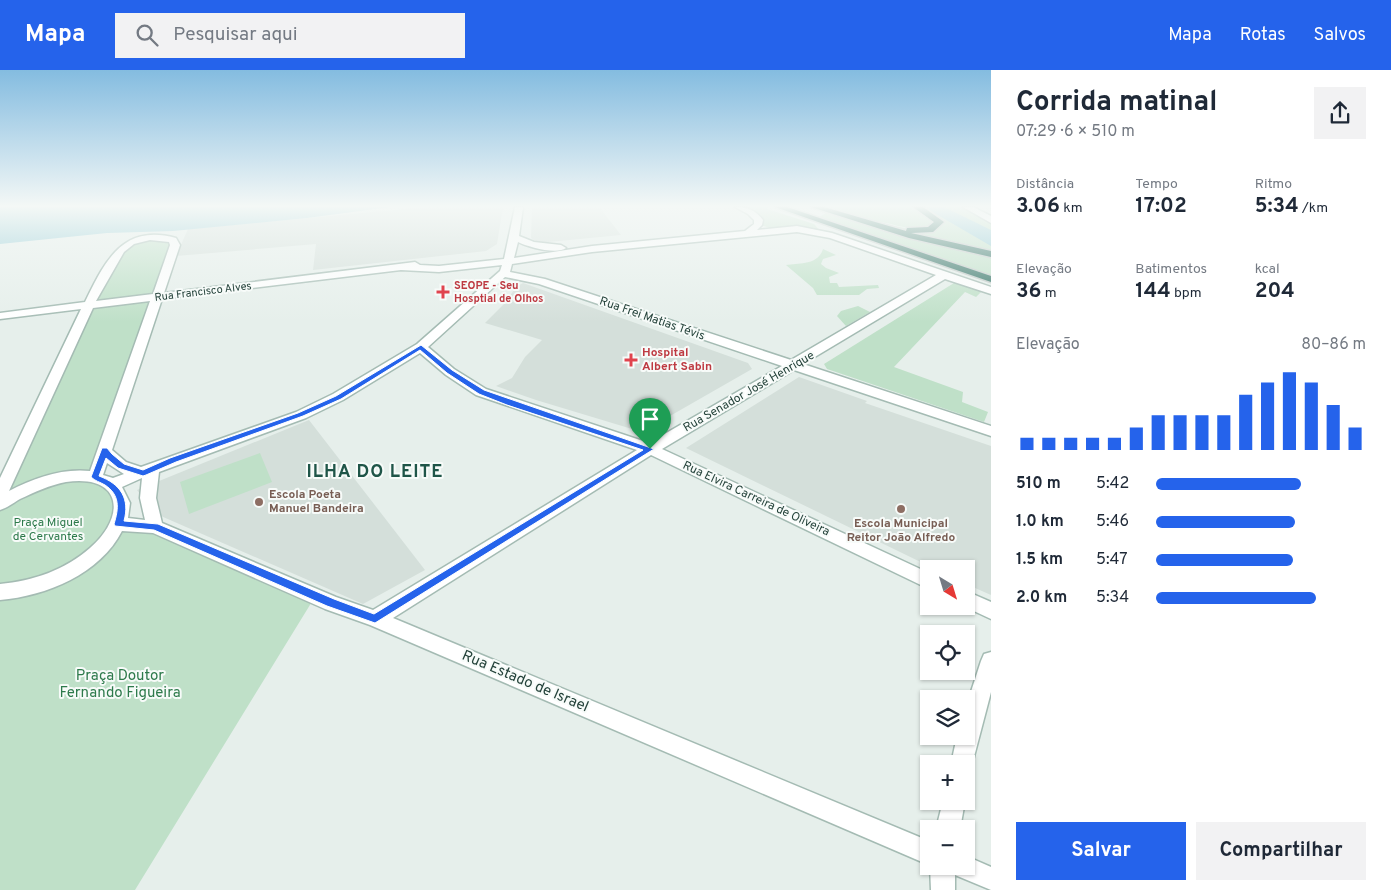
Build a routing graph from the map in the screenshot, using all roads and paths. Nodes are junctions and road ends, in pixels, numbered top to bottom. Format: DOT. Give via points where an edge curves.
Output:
graph roads {
  1 [pos="127,245"];
  2 [pos="174,245"];
  3 [pos="507,245"];
  4 [pos="512,245"];
  5 [pos="530,245"];
  6 [pos="626,245"];
  7 [pos="859,245"];
  8 [pos="893,245"];
  9 [pos="953,245"];
  10 [pos="592,249"];
  11 [pos="991,254"];
  12 [pos="529,260"];
  13 [pos="405,268"];
  14 [pos="507,268"];
  15 [pos="944,275"];
  16 [pos="991,279"];
  17 [pos="541,281"];
  18 [pos="991,291"];
  19 [pos="158,297"];
  20 [pos="89,306"];
  21 [pos="0,316"];
  22 [pos="421,347"];
  23 [pos="793,366"];
  24 [pos="991,431"];
  25 [pos="650,449"];
  26 [pos="104,450"];
  27 [pos="148,471"];
  28 [pos="95,477"];
  29 [pos="111,485"];
  30 [pos="0,494"];
  31 [pos="0,504"];
  32 [pos="118,524"];
  33 [pos="155,527"];
  34 [pos="920,577"];
  35 [pos="0,592"];
  36 [pos="975,603"];
  37 [pos="991,611"];
  38 [pos="375,619"];
  39 [pos="991,661"];
  40 [pos="964,755"];
  41 [pos="920,848"];
  42 [pos="975,872"];
  43 [pos="942,875"];
  44 [pos="991,879"];
  45 [pos="943,890"];
  1 -- 20 [label="street" via="120,250"];
  2 -- 19 [label="street"];
  3 -- 13 [label="street, Rua Francisco Alves" via="490,254 436,260"];
  4 -- 14 [label="street"];
  5 -- 10 [label="street"];
  6 -- 10 [label="street, Rua Francisco Alves"];
  7 -- 15 [label="street, Rua Francisco Alves"];
  8 -- 16 [label="highway"];
  9 -- 11 [label="highway"];
  10 -- 12 [label="street, Rua Francisco Alves"];
  12 -- 14 [label="street, Rua Francisco Alves"];
  12 -- 17 [label="street" via="525,265 529,273"];
  13 -- 14 [label="street, Rua Francisco Alves"];
  13 -- 19 [label="street, Rua Francisco Alves"];
  14 -- 17 [label="street, Rua Frei Matias Tévis"];
  14 -- 22 [label="street"];
  15 -- 18 [label="street, Rua Francisco Alves"];
  15 -- 23 [label="street, Rua Senador José Henrique"];
  17 -- 23 [label="street, Rua Frei Matias Tévis"];
  19 -- 20 [label="street, Rua Francisco Alves"];
  19 -- 26 [label="street"];
  20 -- 21 [label="street, Rua Francisco Alves"];
  20 -- 30 [label="street"];
  22 -- 25 [label="street, Rua Elvira Carreira de Oliveira" via="450,372 481,392"];
  22 -- 27 [label="street" via="338,397 301,415"];
  23 -- 24 [label="street, Rua Frei Matias Tévis"];
  23 -- 25 [label="street, Rua Senador José Henrique"];
  25 -- 34 [label="street, Rua Elvira Carreira de Oliveira"];
  25 -- 38 [label="street, Rua Senador José Henrique"];
  26 -- 27 [label="street" via="121,466"];
  26 -- 28 [label="street"];
  27 -- 29 [label="street"];
  27 -- 33 [label="street" via="149,507"];
  28 -- 29 [label="street"];
  28 -- 31 [label="street" via="45,482"];
  29 -- 32 [label="street" via="122,501"];
  32 -- 33 [label="street, Rua Estado de Israel"];
  32 -- 35 [label="street" via="93,556 72,570 25,590"];
  33 -- 38 [label="street, Rua Estado de Israel"];
  36 -- 37 [label="street"];
  38 -- 41 [label="street, Rua Estado de Israel"];
  39 -- 40 [label="street"];
  42 -- 44 [label="street"];
  43 -- 45 [label="street"];
}
